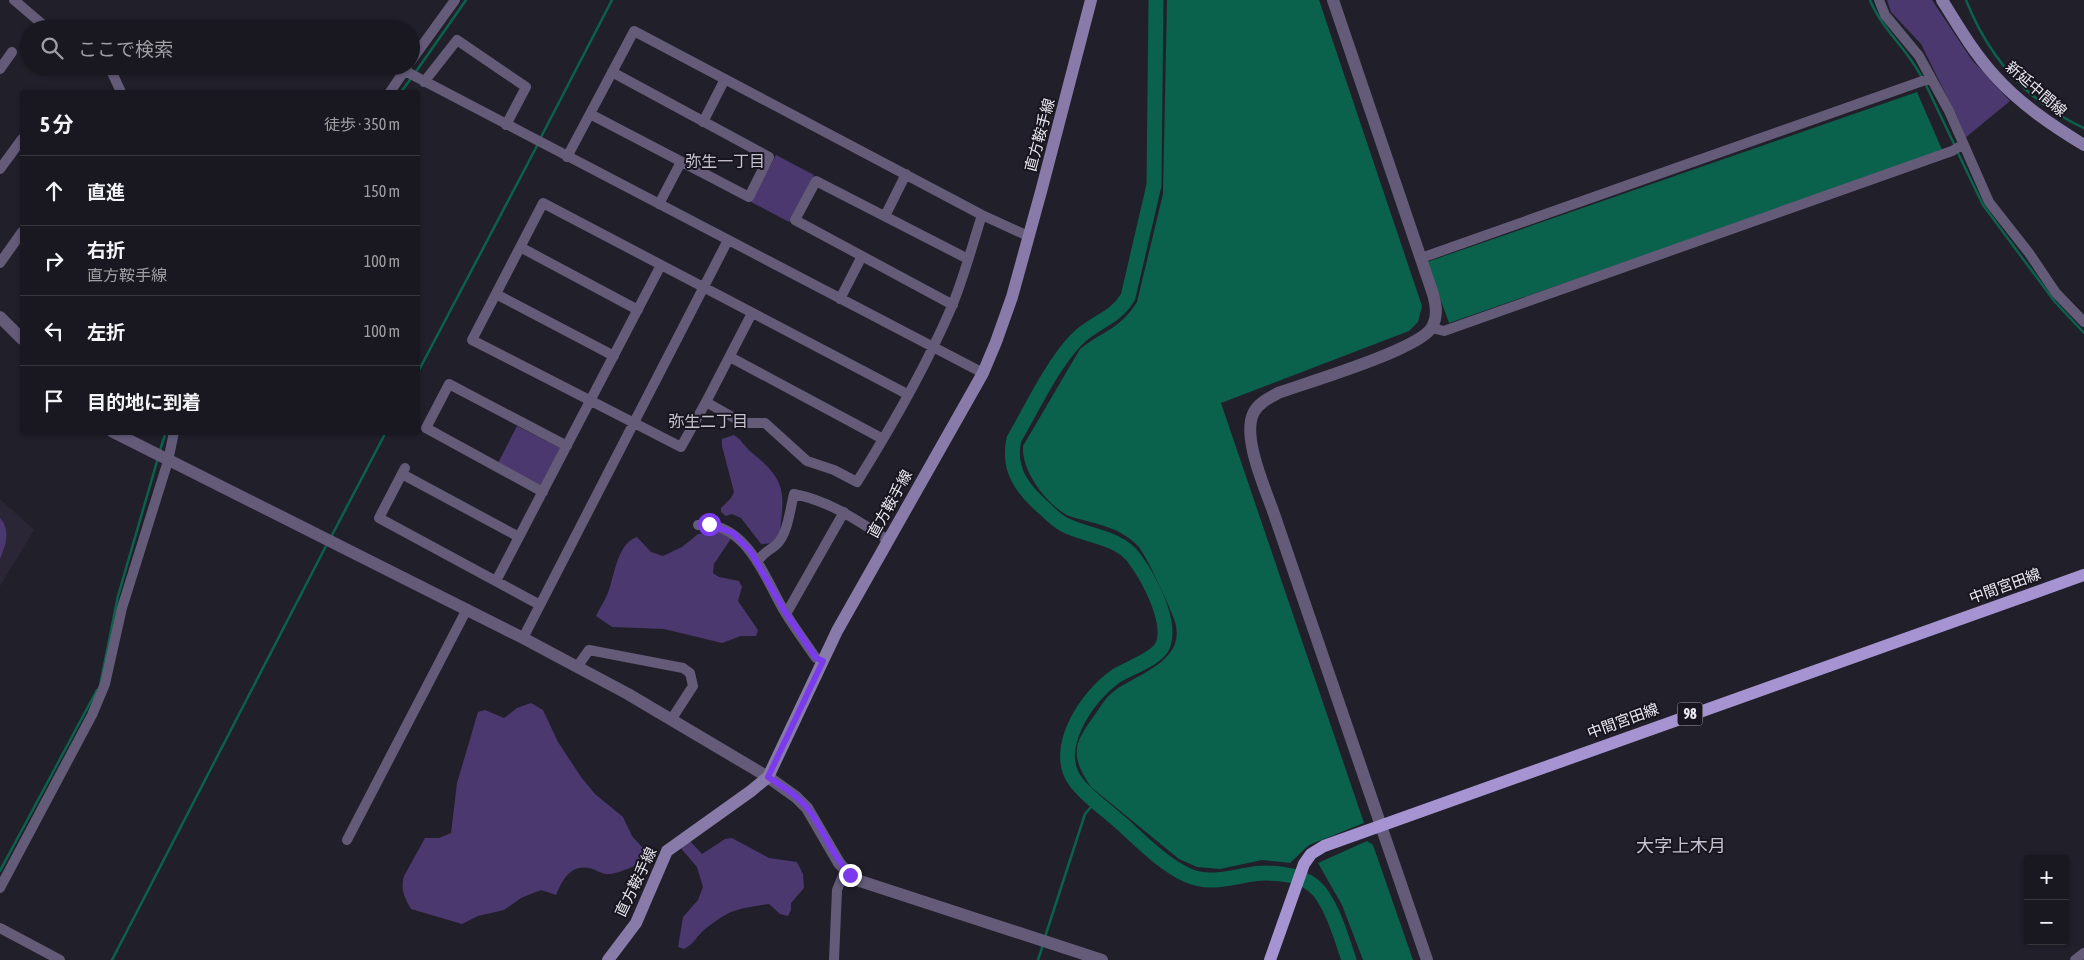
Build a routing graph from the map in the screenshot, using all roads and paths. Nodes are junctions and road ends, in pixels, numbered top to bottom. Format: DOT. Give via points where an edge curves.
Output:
graph roads {
  1 [pos="14,0"];
  2 [pos="455,0"];
  3 [pos="1091,0"];
  4 [pos="1333,0"];
  5 [pos="1879,0"];
  6 [pos="1942,0"];
  7 [pos="37,20"];
  8 [pos="420,49"];
  9 [pos="12,52"];
  10 [pos="0,69"];
  11 [pos="612,72"];
  12 [pos="113,75"];
  13 [pos="402,75"];
  14 [pos="414,75"];
  15 [pos="1931,78"];
  16 [pos="725,79"];
  17 [pos="424,82"];
  18 [pos="120,90"];
  19 [pos="391,90"];
  20 [pos="590,114"];
  21 [pos="703,122"];
  22 [pos="506,125"];
  23 [pos="20,142"];
  24 [pos="1962,145"];
  25 [pos="2084,145"];
  26 [pos="567,157"];
  27 [pos="681,162"];
  28 [pos="0,169"];
  29 [pos="906,174"];
  30 [pos="659,204"];
  31 [pos="885,216"];
  32 [pos="982,216"];
  33 [pos="20,235"];
  34 [pos="1028,236"];
  35 [pos="728,240"];
  36 [pos="520,247"];
  37 [pos="862,256"];
  38 [pos="1421,258"];
  39 [pos="968,259"];
  40 [pos="0,263"];
  41 [pos="661,265"];
  42 [pos="704,288"];
  43 [pos="496,294"];
  44 [pos="840,300"];
  45 [pos="953,304"];
  46 [pos="638,310"];
  47 [pos="752,313"];
  48 [pos="0,317"];
  49 [pos="2084,322"];
  50 [pos="1432,328"];
  51 [pos="20,334"];
  52 [pos="933,347"];
  53 [pos="614,356"];
  54 [pos="730,357"];
  55 [pos="984,373"];
  56 [pos="908,394"];
  57 [pos="590,400"];
  58 [pos="706,402"];
  59 [pos="635,424"];
  60 [pos="119,435"];
  61 [pos="173,435"];
  62 [pos="883,439"];
  63 [pos="567,446"];
  64 [pos="168,461"];
  65 [pos="543,492"];
  66 [pos="844,512"];
  67 [pos="698,525"];
  68 [pos="519,537"];
  69 [pos="888,540"];
  70 [pos="757,562"];
  71 [pos="2084,575"];
  72 [pos="496,581"];
  73 [pos="540,605"];
  74 [pos="467,609"];
  75 [pos="786,614"];
  76 [pos="522,638"];
  77 [pos="823,661"];
  78 [pos="577,667"];
  79 [pos="671,720"];
  80 [pos="768,777"];
  81 [pos="1380,825"];
  82 [pos="347,840"];
  83 [pos="845,870"];
  84 [pos="0,888"];
  85 [pos="0,928"];
  86 [pos="2084,953"];
  87 [pos="60,960"];
  88 [pos="608,960"];
  89 [pos="834,960"];
  90 [pos="1102,960"];
  91 [pos="1270,960"];
  92 [pos="1427,960"];
  93 [pos="2075,960"];
  1 -- 7 [label="street"];
  2 -- 8 [label="street"];
  3 -- 34 [label="main road, 直方鞍手線"];
  4 -- 38 [label="street"];
  5 -- 15 [label="street" via="1885,15 1911,44"];
  6 -- 25 [label="main road, 新延中間線" via="1994,76 2056,128"];
  9 -- 10 [label="street"];
  11 -- 16 [label="street" via="634,31"];
  11 -- 20 [label="street"];
  11 -- 21 [label="street"];
  12 -- 18 [label="street"];
  13 -- 19 [label="street"];
  14 -- 17 [label="street"];
  15 -- 24 [label="street"];
  15 -- 38 [label="street"];
  16 -- 21 [label="street"];
  16 -- 29 [label="street"];
  17 -- 22 [label="street"];
  17 -- 22 [label="street" via="457,40 526,87"];
  20 -- 26 [label="street"];
  20 -- 27 [label="street"];
  21 -- 27 [label="street" via="769,158 749,197"];
  22 -- 26 [label="street"];
  23 -- 28 [label="street"];
  24 -- 49 [label="street" via="1989,202 2056,293"];
  24 -- 50 [label="street" via="1444,331"];
  26 -- 30 [label="street"];
  27 -- 30 [label="street"];
  29 -- 31 [label="street"];
  29 -- 32 [label="street"];
  30 -- 35 [label="street"];
  31 -- 37 [label="street" via="816,181 795,220"];
  31 -- 39 [label="street"];
  32 -- 34 [label="street"];
  32 -- 39 [label="street"];
  33 -- 40 [label="street"];
  34 -- 55 [label="main road, 直方鞍手線" via="1012,297"];
  35 -- 42 [label="street"];
  35 -- 44 [label="street"];
  36 -- 41 [label="street" via="543,203"];
  36 -- 43 [label="street"];
  36 -- 46 [label="street"];
  37 -- 44 [label="street"];
  37 -- 45 [label="street"];
  38 -- 50 [label="street" via="1437,312"];
  39 -- 45 [label="street"];
  41 -- 42 [label="street"];
  41 -- 46 [label="street"];
  42 -- 47 [label="street"];
  42 -- 59 [label="street"];
  43 -- 53 [label="street"];
  43 -- 57 [label="street" via="472,340"];
  44 -- 52 [label="street"];
  45 -- 52 [label="street"];
  46 -- 53 [label="street"];
  47 -- 54 [label="street"];
  47 -- 56 [label="street"];
  48 -- 51 [label="street"];
  50 -- 81 [label="street" via="1411,345 1278,393 1260,403 1253,413 1250,429 1252,446 1273,511"];
  52 -- 55 [label="street"];
  52 -- 56 [label="street"];
  53 -- 57 [label="street"];
  54 -- 58 [label="street"];
  54 -- 62 [label="street"];
  55 -- 69 [label="main road, 直方鞍手線"];
  56 -- 62 [label="street"];
  57 -- 59 [label="street"];
  57 -- 63 [label="street"];
  58 -- 59 [label="street" via="681,448"];
  58 -- 62 [label="street" via="743,423 765,423 807,461 857,482"];
  59 -- 73 [label="street"];
  60 -- 64 [label="street"];
  61 -- 64 [label="street"];
  63 -- 65 [label="street"];
  63 -- 65 [label="street" via="449,384 426,428"];
  64 -- 74 [label="street"];
  64 -- 84 [label="street" via="122,608 105,684 92,715"];
  65 -- 68 [label="street"];
  66 -- 69 [label="street"];
  66 -- 70 [label="street" via="794,494 782,536 777,544 763,552"];
  66 -- 75 [label="street"];
  67 -- 70 [label="street" via="709,524 733,533"];
  68 -- 72 [label="street"];
  68 -- 72 [label="street" via="404,471 379,518"];
  69 -- 77 [label="main road, 直方鞍手線"];
  70 -- 75 [label="street"];
  71 -- 81 [label="main road, 中間宮田線 / 98"];
  72 -- 73 [label="street"];
  73 -- 76 [label="street"];
  74 -- 76 [label="street"];
  74 -- 82 [label="street"];
  75 -- 77 [label="street" via="816,658"];
  76 -- 78 [label="street"];
  77 -- 80 [label="main road, 直方鞍手線"];
  78 -- 79 [label="street"];
  78 -- 79 [label="street" via="589,650 683,668 690,673 693,686"];
  79 -- 80 [label="street"];
  80 -- 83 [label="street" via="807,808"];
  80 -- 88 [label="main road, 直方鞍手線" via="667,851 636,923"];
  81 -- 91 [label="main road, 中間宮田線 / 98" via="1311,854 1304,864"];
  81 -- 92 [label="street"];
  83 -- 89 [label="street" via="837,890"];
  83 -- 90 [label="street" via="860,881"];
  85 -- 87 [label="street"];
  86 -- 93 [label="street"];
}
